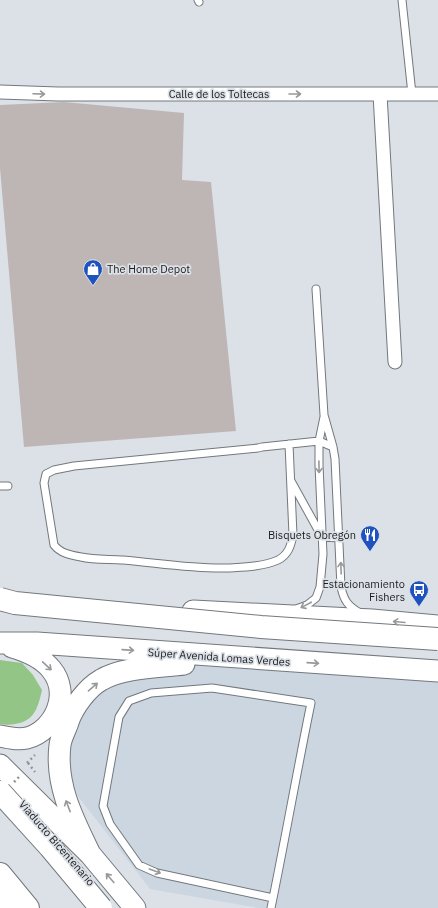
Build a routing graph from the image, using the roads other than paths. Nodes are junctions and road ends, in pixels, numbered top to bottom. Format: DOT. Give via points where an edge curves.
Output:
graph roads {
  1 [pos="402,0"];
  2 [pos="0,92"];
  3 [pos="380,94"];
  4 [pos="412,94"];
  5 [pos="438,94"];
  6 [pos="316,289"];
  7 [pos="394,362"];
  8 [pos="324,415"];
  9 [pos="319,442"];
  10 [pos="289,444"];
  11 [pos="333,447"];
  12 [pos="290,478"];
  13 [pos="0,486"];
  14 [pos="8,486"];
  15 [pos="322,537"];
  16 [pos="340,538"];
  17 [pos="0,589"];
  18 [pos="0,599"];
  19 [pos="146,608"];
  20 [pos="0,609"];
  21 [pos="280,615"];
  22 [pos="372,620"];
  23 [pos="438,626"];
  24 [pos="438,639"];
  25 [pos="0,643"];
  26 [pos="438,648"];
  27 [pos="230,658"];
  28 [pos="438,672"];
  29 [pos="0,736"];
  30 [pos="0,765"];
  31 [pos="0,778"];
  32 [pos="0,792"];
  33 [pos="0,801"];
  34 [pos="90,854"];
  35 [pos="0,874"];
  36 [pos="0,880"];
  37 [pos="0,897"];
  38 [pos="273,898"];
  39 [pos="10,908"];
  40 [pos="21,908"];
  41 [pos="28,908"];
  42 [pos="92,908"];
  43 [pos="101,908"];
  44 [pos="114,908"];
  45 [pos="135,908"];
  46 [pos="271,908"];
  1 -- 4 [label="lane"];
  2 -- 3 [label="street, Calle de los Toltecas, one-way"];
  3 -- 4 [label="street, Calle de los Toltecas"];
  3 -- 7 [label="street"];
  4 -- 5 [label="street, Calle de los Toltecas"];
  6 -- 8 [label="lane"];
  8 -- 9 [label="lane"];
  8 -- 11 [label="lane"];
  9 -- 10 [label="lane"];
  9 -- 11 [label="lane"];
  9 -- 15 [label="lane, one-way"];
  10 -- 12 [label="lane"];
  10 -- 12 [label="lane" via="74,466 46,474 44,483 52,538 58,550 82,557 227,568 263,565 287,553 293,535"];
  11 -- 16 [label="lane"];
  12 -- 15 [label="lane"];
  13 -- 14 [label="lane"];
  15 -- 16 [label="lane"];
  15 -- 21 [label="lane, one-way" via="320,587 316,598 307,605"];
  22 -- 16 [label="lane, one-way" via="350,607 344,598 341,587"];
  17 -- 19 [label="main road" via="49,600"];
  18 -- 24 [label="highway, bridge" via="15,603 253,626"];
  19 -- 20 [label="main road"];
  19 -- 21 [label="main road"];
  20 -- 26 [label="highway" via="133,625"];
  21 -- 22 [label="main road"];
  23 -- 22 [label="main road, one-way"];
  25 -- 27 [label="main road, Súper Avenida Lomas Verdes, one-way" via="37,643"];
  25 -- 29 [label="main road, one-way" via="23,650 45,663 56,677 61,695 55,716 47,727 27,738"];
  27 -- 28 [label="main road, Súper Avenida Lomas Verdes, one-way"];
  34 -- 27 [label="main road, one-way" via="61,786 60,744 72,711 85,694 101,680 125,671"];
  30 -- 34 [label="main road"];
  31 -- 44 [label="highway, Viaducto Bicentenario"];
  32 -- 43 [label="highway, bridge"];
  33 -- 42 [label="highway"];
  45 -- 34 [label="main road, one-way"];
  35 -- 41 [label="highway"];
  36 -- 40 [label="highway"];
  37 -- 39 [label="main road"];
  38 -- 38 [label="lane, one-way" via="311,703 212,688 151,693 129,701 119,717 103,806 110,824 139,865 156,873"];
  38 -- 46 [label="lane"];
}
